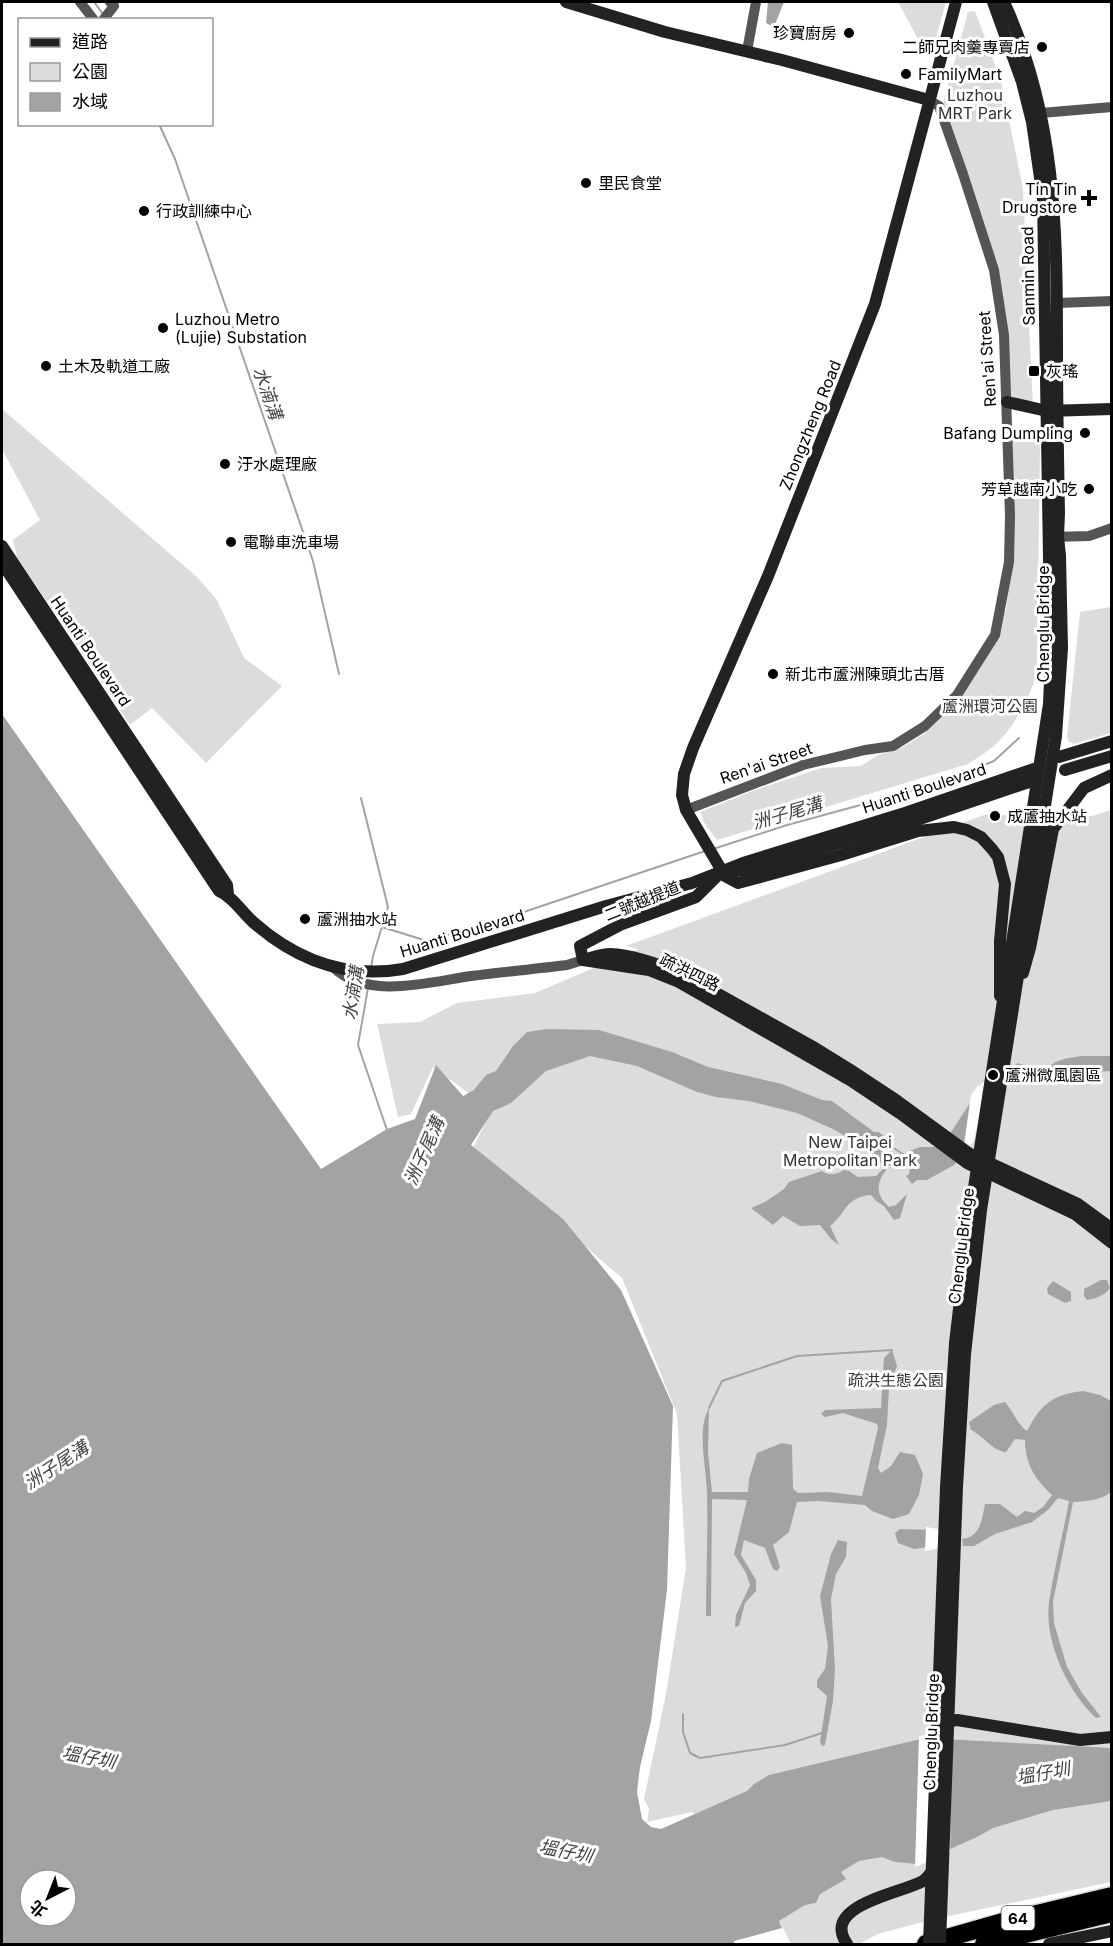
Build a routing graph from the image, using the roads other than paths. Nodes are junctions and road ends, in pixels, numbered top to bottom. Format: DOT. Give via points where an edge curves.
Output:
graph roads {
  1 [pos="80,2"];
  2 [pos="110,2"];
  3 [pos="566,2"];
  4 [pos="756,2"];
  5 [pos="956,2"];
  6 [pos="993,2"];
  7 [pos="1004,2"];
  8 [pos="92,18"];
  9 [pos="105,18"];
  10 [pos="747,51"];
  11 [pos="929,100"];
  12 [pos="1112,107"];
  13 [pos="1041,113"];
  14 [pos="1112,301"];
  15 [pos="1057,303"];
  16 [pos="1007,402"];
  17 [pos="1112,409"];
  18 [pos="1052,411"];
  19 [pos="1112,528"];
  20 [pos="1053,537"];
  21 [pos="2,546"];
  22 [pos="1054,557"];
  23 [pos="2,563"];
  24 [pos="1112,741"];
  25 [pos="1112,756"];
  26 [pos="1059,758"];
  27 [pos="1065,770"];
  28 [pos="1033,775"];
  29 [pos="1109,777"];
  30 [pos="686,810"];
  31 [pos="722,871"];
  32 [pos="228,895"];
  33 [pos="582,960"];
  34 [pos="339,968"];
  35 [pos="998,1027"];
  36 [pos="1006,1050"];
  37 [pos="969,1158"];
  38 [pos="1112,1229"];
  39 [pos="1112,1243"];
  40 [pos="1112,1737"];
  41 [pos="1112,1896"];
  42 [pos="1112,1916"];
  43 [pos="1112,1931"];
  44 [pos="845,1943"];
  45 [pos="928,1944"];
  46 [pos="940,1944"];
  47 [pos="984,1944"];
  48 [pos="1049,1944"];
  1 -- 8 [label="street"];
  2 -- 9 [label="street" via="114,6"];
  3 -- 10 [label="street" via="665,32"];
  4 -- 10 [label="street"];
  5 -- 11 [label="street, Zhongzheng Road"];
  6 -- 18 [label="street, Sanmin Road" via="1022,82 1039,163"];
  7 -- 13 [label="street, Sanmin Road" via="1014,22"];
  10 -- 11 [label="street"];
  11 -- 16 [label="street, Ren'ai Street" via="939,106 994,270 1004,335"];
  11 -- 30 [label="street, Zhongzheng Road" via="875,304 768,576 693,748 684,774 682,795"];
  12 -- 13 [label="street"];
  13 -- 15 [label="street, Sanmin Road" via="1053,191"];
  14 -- 15 [label="street"];
  15 -- 18 [label="street, Sanmin Road"];
  16 -- 18 [label="street"];
  16 -- 30 [label="street, Ren'ai Street" via="1009,562 995,635 957,695 925,726 893,746 803,765"];
  17 -- 18 [label="street"];
  18 -- 20 [label="street, Sanmin Road"];
  19 -- 20 [label="street" via="1089,536"];
  20 -- 22 [label="street, Sanmin Road"];
  21 -- 32 [label="street, Huanti Boulevard" via="227,885"];
  22 -- 35 [label="street, Chenglu Bridge, bridge" via="1049,704"];
  22 -- 36 [label="street, Chenglu Bridge, bridge" via="1062,648 1056,736"];
  23 -- 32 [label="street, Huanti Boulevard" via="219,891"];
  24 -- 26 [label="street"];
  25 -- 27 [label="street"];
  28 -- 31 [label="street, Huanti Boulevard"];
  29 -- 36 [label="street, bridge" via="1084,788 1053,829"];
  30 -- 31 [label="street, Zhongzheng Road"];
  31 -- 33 [label="street, 二號越提道" via="696,897 622,924 580,946"];
  31 -- 34 [label="street, Huanti Boulevard" via="390,972"];
  31 -- 35 [label="street, bridge" via="730,880 741,883 918,831 954,827 981,837 998,857 1005,884"];
  32 -- 34 [label="street, Huanti Boulevard" via="281,944 310,960"];
  33 -- 34 [label="street" via="422,985 364,984 342,976"];
  33 -- 37 [label="street, 疏洪四路" via="608,954 628,956 684,975 814,1048 896,1100"];
  35 -- 45 [label="street, Chenglu Bridge, bridge" via="955,1343"];
  36 -- 46 [label="street, Chenglu Bridge, bridge" via="981,1210 965,1354"];
  37 -- 38 [label="street" via="1078,1204"];
  37 -- 39 [label="street" via="1075,1214"];
  40 -- 44 [label="street" via="1071,1739 957,1720 947,1723 943,1731 938,1857 931,1873 922,1881 852,1911 841,1925"];
  41 -- 45 [label="highway, 64, bridge"];
  42 -- 47 [label="highway, 64"];
  43 -- 48 [label="street"];
}
